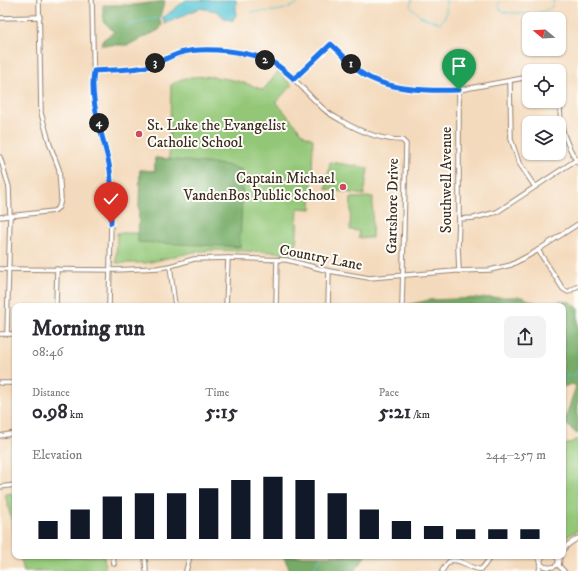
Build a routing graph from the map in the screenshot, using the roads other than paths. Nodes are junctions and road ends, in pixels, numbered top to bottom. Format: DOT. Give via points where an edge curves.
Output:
graph roads {
  1 [pos="39,0"];
  2 [pos="92,0"];
  3 [pos="40,17"];
  4 [pos="0,18"];
  5 [pos="94,71"];
  6 [pos="522,78"];
  7 [pos="294,79"];
  8 [pos="510,81"];
  9 [pos="459,90"];
  10 [pos="561,108"];
  11 [pos="0,157"];
  12 [pos="577,161"];
  13 [pos="534,187"];
  14 [pos="10,216"];
  15 [pos="0,217"];
  16 [pos="459,219"];
  17 [pos="578,224"];
  18 [pos="538,250"];
  19 [pos="228,258"];
  20 [pos="277,260"];
  21 [pos="170,266"];
  22 [pos="0,269"];
  23 [pos="8,269"];
  24 [pos="57,270"];
  25 [pos="110,270"];
  26 [pos="329,271"];
  27 [pos="459,271"];
  28 [pos="402,276"];
  29 [pos="578,286"];
  30 [pos="56,303"];
  31 [pos="109,303"];
  32 [pos="175,303"];
  33 [pos="226,303"];
  34 [pos="276,303"];
  35 [pos="328,303"];
  36 [pos="402,303"];
  37 [pos="0,334"];
  38 [pos="7,334"];
  39 [pos="12,334"];
  40 [pos="0,383"];
  41 [pos="12,383"];
  42 [pos="12,434"];
  43 [pos="0,436"];
  44 [pos="12,485"];
  45 [pos="0,487"];
  46 [pos="578,538"];
  47 [pos="566,546"];
  48 [pos="113,559"];
  49 [pos="145,559"];
  50 [pos="189,559"];
  51 [pos="488,559"];
  52 [pos="539,559"];
  53 [pos="543,559"];
  54 [pos="557,559"];
  55 [pos="560,559"];
  56 [pos="541,563"];
  57 [pos="559,563"];
  58 [pos="114,564"];
  59 [pos="146,571"];
  60 [pos="186,571"];
  61 [pos="442,571"];
  62 [pos="539,571"];
  63 [pos="551,571"];
  64 [pos="557,571"];
  65 [pos="564,571"];
  1 -- 3 [label="street"];
  2 -- 5 [label="street"];
  3 -- 4 [label="street"];
  3 -- 14 [label="street" via="41,113 59,169 61,199 59,207 54,211"];
  5 -- 7 [label="street, Gartshore Drive" via="132,69 148,66 179,54 211,50 259,57 275,64"];
  5 -- 25 [label="street" via="96,111 112,182"];
  6 -- 8 [label="street"];
  7 -- 9 [label="street" via="331,44 362,73 374,80 394,87"];
  7 -- 28 [label="street, Gartshore Drive" via="327,112 358,130 374,136 402,140 406,144"];
  8 -- 9 [label="street"];
  8 -- 13 [label="street" via="510,139 519,163"];
  9 -- 16 [label="street, Southwell Avenue"];
  10 -- 12 [label="street" via="561,127 566,144"];
  11 -- 14 [label="street" via="9,187"];
  12 -- 13 [label="street"];
  13 -- 16 [label="street" via="497,212"];
  14 -- 15 [label="street"];
  14 -- 23 [label="street"];
  16 -- 27 [label="street, Southwell Avenue"];
  17 -- 18 [label="street, Country Lane"];
  18 -- 27 [label="street, Country Lane" via="511,265 490,270"];
  18 -- 29 [label="street" via="563,289 568,292"];
  19 -- 20 [label="street, Country Lane"];
  19 -- 21 [label="street, Country Lane" via="194,259"];
  19 -- 33 [label="street"];
  20 -- 26 [label="street, Country Lane" via="287,260"];
  20 -- 34 [label="street"];
  21 -- 25 [label="street, Country Lane"];
  21 -- 32 [label="street"];
  22 -- 23 [label="street, Country Lane"];
  23 -- 24 [label="street, Country Lane"];
  23 -- 38 [label="street"];
  24 -- 25 [label="street, Country Lane"];
  24 -- 30 [label="street"];
  25 -- 31 [label="street"];
  26 -- 28 [label="street, Country Lane" via="369,278"];
  26 -- 35 [label="street"];
  27 -- 28 [label="street, Country Lane"];
  28 -- 36 [label="street"];
  37 -- 38 [label="street"];
  38 -- 39 [label="street"];
  40 -- 41 [label="street"];
  42 -- 43 [label="street"];
  44 -- 45 [label="street"];
  46 -- 47 [label="street"];
  48 -- 58 [label="street"];
  49 -- 59 [label="street"];
  50 -- 60 [label="street"];
  51 -- 61 [label="street" via="478,570 454,560"];
  52 -- 56 [label="street"];
  53 -- 56 [label="street"];
  54 -- 57 [label="street"];
  55 -- 57 [label="street"];
  56 -- 62 [label="street"];
  56 -- 63 [label="street" via="543,568"];
  57 -- 63 [label="street"];
  57 -- 65 [label="street"];
  63 -- 64 [label="street"];
}
